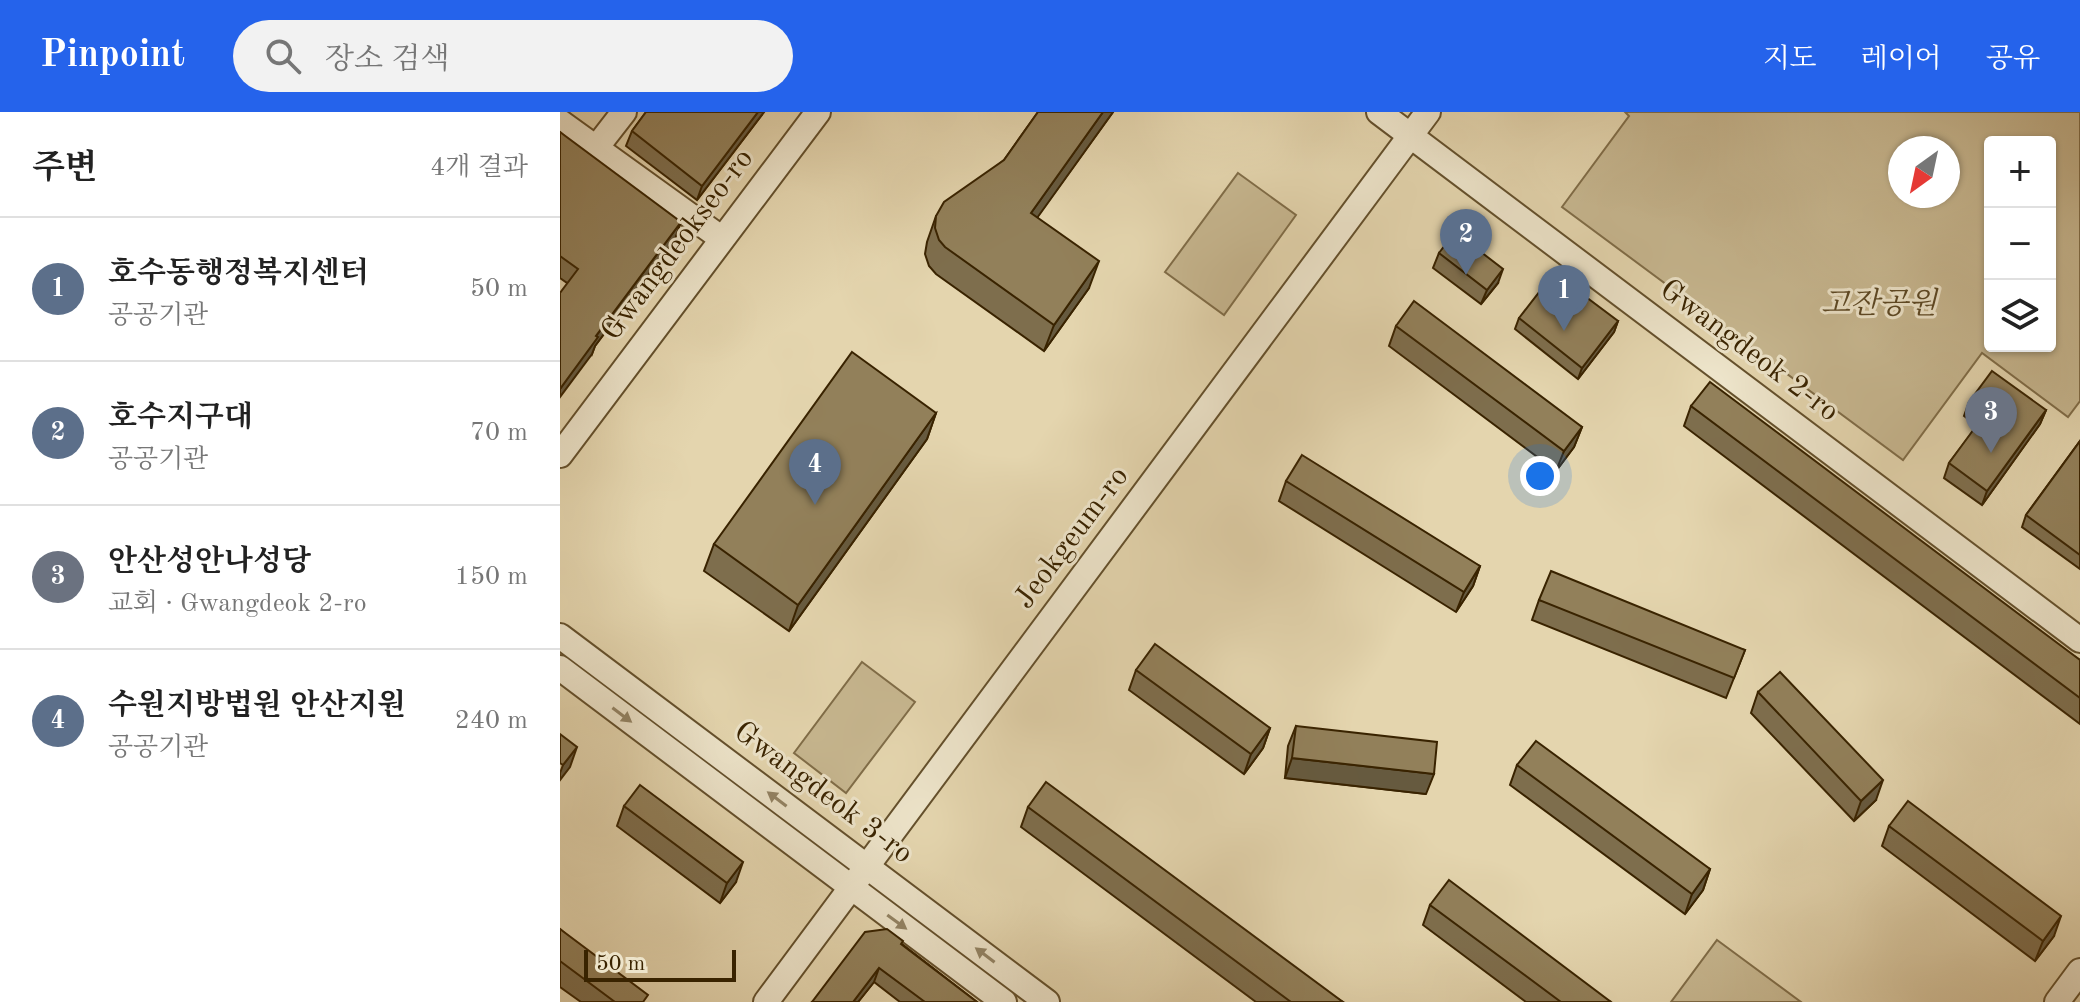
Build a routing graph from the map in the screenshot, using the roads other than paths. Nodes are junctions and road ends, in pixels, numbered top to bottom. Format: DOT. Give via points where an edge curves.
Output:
graph roads {
  1 [pos="624,112"];
  2 [pos="818,112"];
  3 [pos="1379,112"];
  4 [pos="1428,112"];
  5 [pos="560,122"];
  6 [pos="1411,135"];
  7 [pos="596,148"];
  8 [pos="721,238"];
  9 [pos="560,455"];
  10 [pos="560,636"];
  11 [pos="2080,640"];
  12 [pos="560,668"];
  13 [pos="868,868"];
  14 [pos="852,889"];
  15 [pos="2080,971"];
  16 [pos="766,1002"];
  17 [pos="1004,1002"];
  18 [pos="1047,1002"];
  19 [pos="2057,1002"];
  1 -- 7 [label="street"];
  2 -- 8 [label="street, Gwangdeokseo-ro"];
  3 -- 6 [label="street, Gwangdeok 2-ro"];
  4 -- 6 [label="street, Jeokgeum-ro"];
  5 -- 7 [label="street"];
  6 -- 11 [label="street, Gwangdeok 2-ro"];
  6 -- 13 [label="street, Jeokgeum-ro"];
  7 -- 8 [label="street"];
  8 -- 9 [label="street, Gwangdeokseo-ro"];
  13 -- 10 [label="street, Gwangdeok 3-ro, one-way"];
  12 -- 14 [label="street, Gwangdeok 3-ro, one-way"];
  13 -- 14 [label="street, Jeokgeum-ro"];
  18 -- 13 [label="street, Gwangdeok 3-ro, one-way"];
  14 -- 16 [label="street, Jeokgeum-ro"];
  14 -- 17 [label="street, Gwangdeok 3-ro, one-way"];
  15 -- 19 [label="street"];
}
